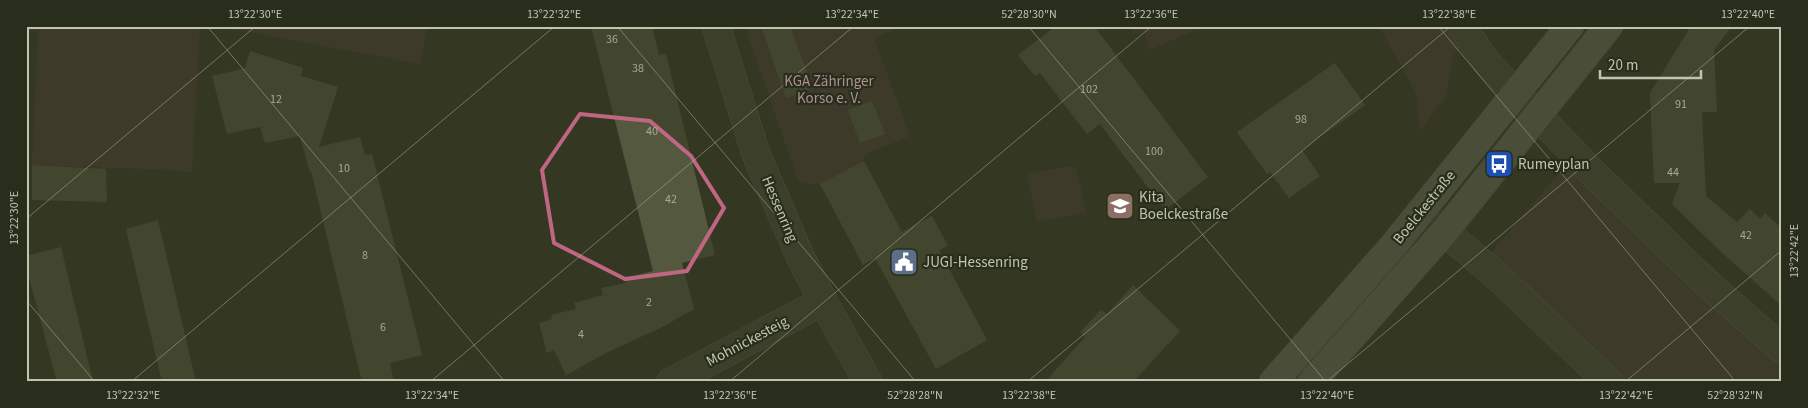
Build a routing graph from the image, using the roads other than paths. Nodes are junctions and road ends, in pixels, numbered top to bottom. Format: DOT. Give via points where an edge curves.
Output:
graph roads {
  1 [pos="716,26"];
  2 [pos="1462,26"];
  3 [pos="1570,26"];
  4 [pos="1609,26"];
  5 [pos="1515,94"];
  6 [pos="1538,116"];
  7 [pos="1421,211"];
  8 [pos="1445,231"];
  9 [pos="823,301"];
  10 [pos="1782,349"];
  11 [pos="671,382"];
  12 [pos="868,382"];
  13 [pos="1272,382"];
  14 [pos="1312,382"];
  15 [pos="1608,382"];
  1 -- 9 [label="street, Hessenring" via="756,154"];
  2 -- 5 [label="street"];
  3 -- 5 [label="main road, Boelckestraße"];
  4 -- 6 [label="main road, Boelckestraße"];
  5 -- 6 [label="street"];
  5 -- 7 [label="main road, Boelckestraße"];
  6 -- 8 [label="main road, Boelckestraße"];
  6 -- 10 [label="street" via="1708,284"];
  7 -- 8 [label="street"];
  7 -- 13 [label="main road, Boelckestraße"];
  8 -- 14 [label="main road, Boelckestraße"];
  8 -- 15 [label="street"];
  9 -- 11 [label="street, Mohnickesteig"];
  9 -- 12 [label="street, Hessenring"];
}
